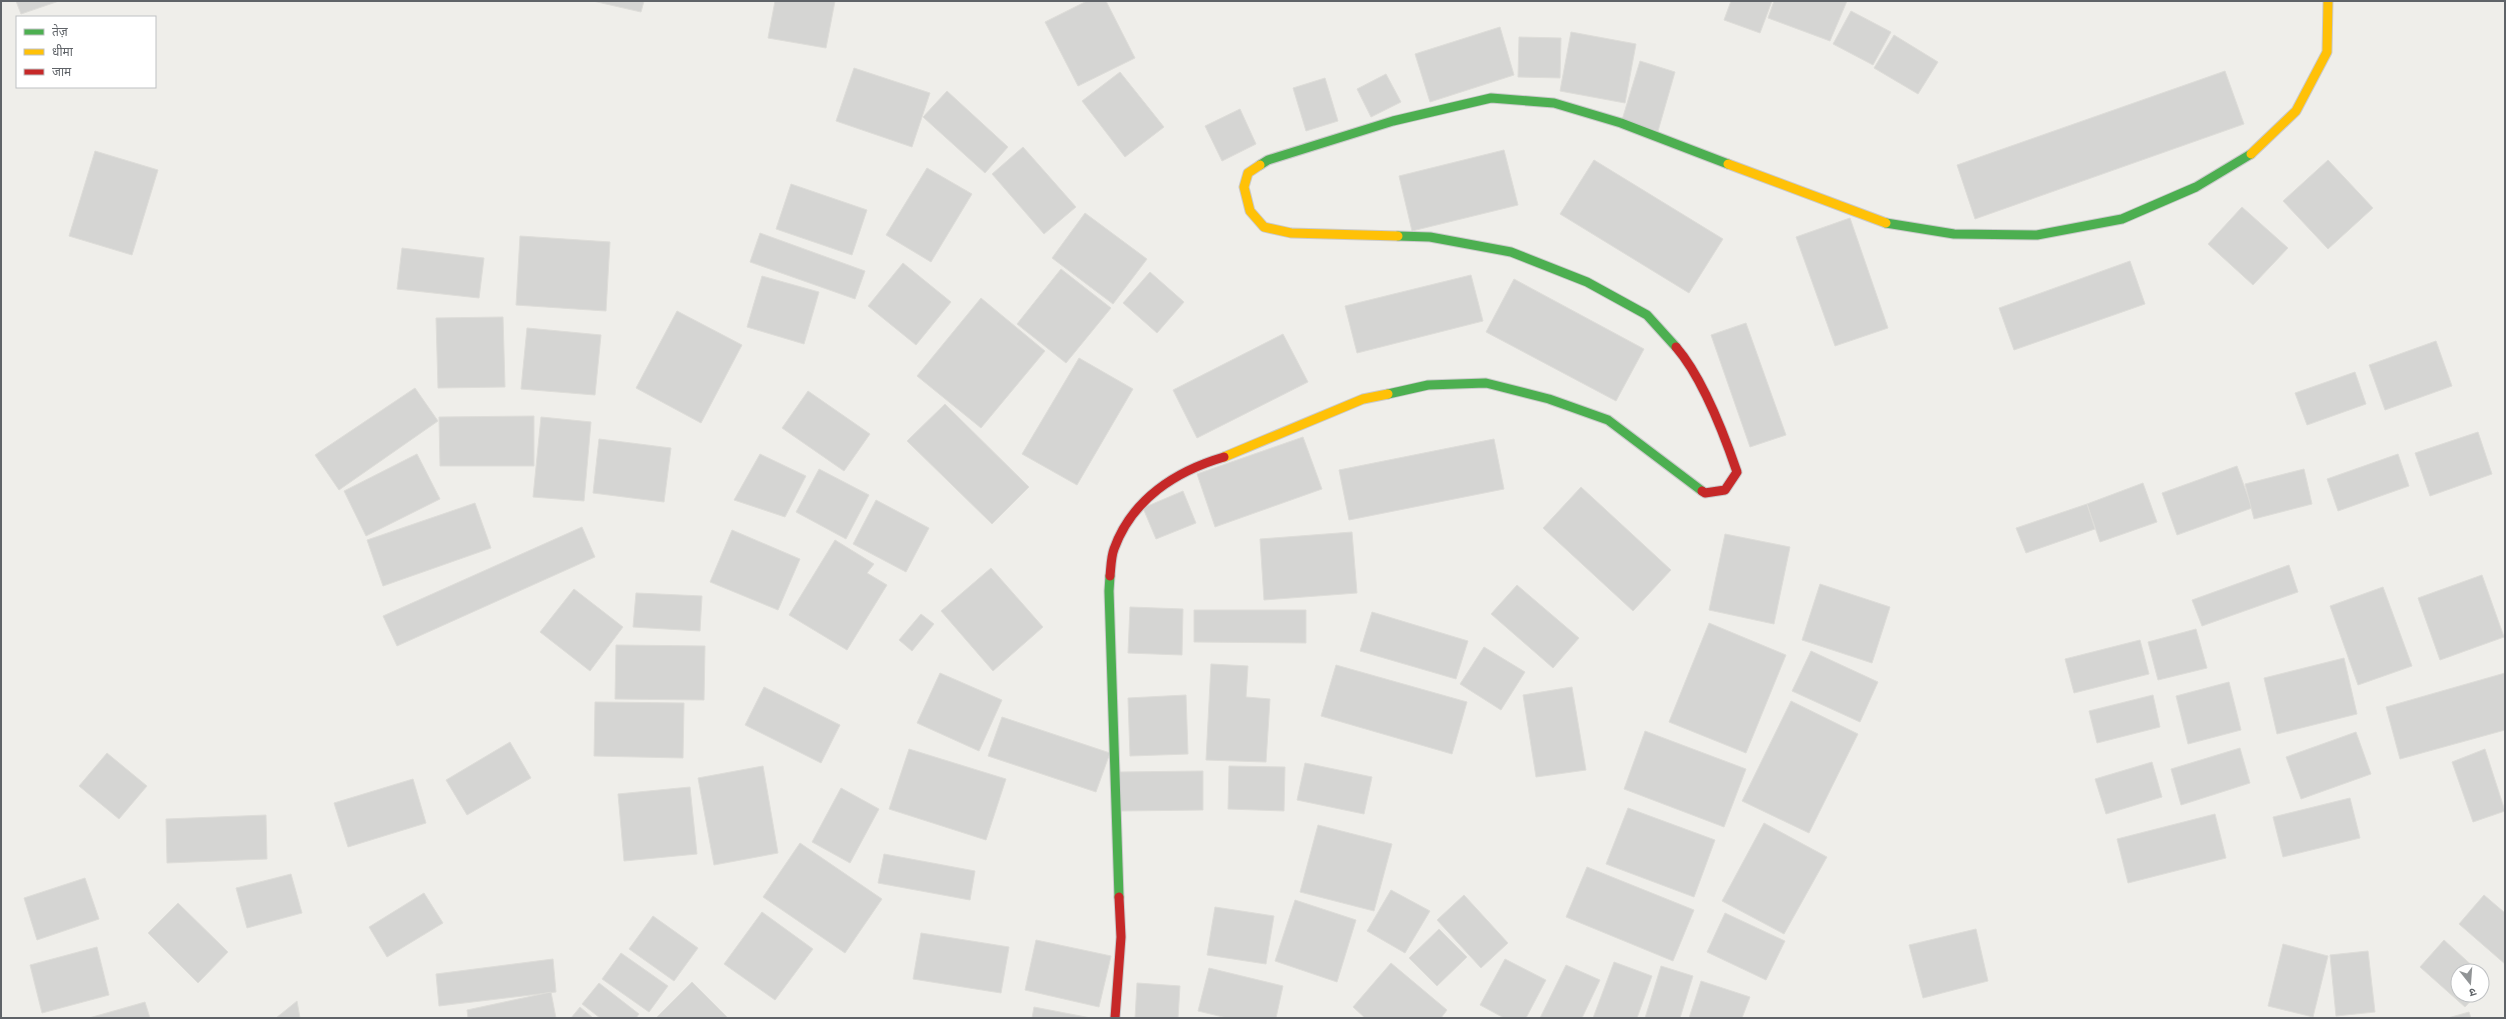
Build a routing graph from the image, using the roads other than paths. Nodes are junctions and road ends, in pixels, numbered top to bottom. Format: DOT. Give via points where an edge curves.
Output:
graph roads {
  1 [pos="2328,1"];
  2 [pos="1115,1018"];
  1 -- 2 [label="street" via="2327,52 2296,111 2248,157 2196,187 2122,218 2037,235 1954,234 1881,222 1621,122 1554,103 1491,98 1393,121 1268,160 1248,172 1244,187 1250,211 1264,226 1291,233 1430,237 1511,252 1586,282 1647,315 1687,360 1727,443 1737,472 1726,490 1705,493 1646,446 1608,420 1549,399 1486,383 1428,385 1363,399 1234,454 1196,465 1164,484 1129,516 1113,550 1111,571 1121,937"];
}
